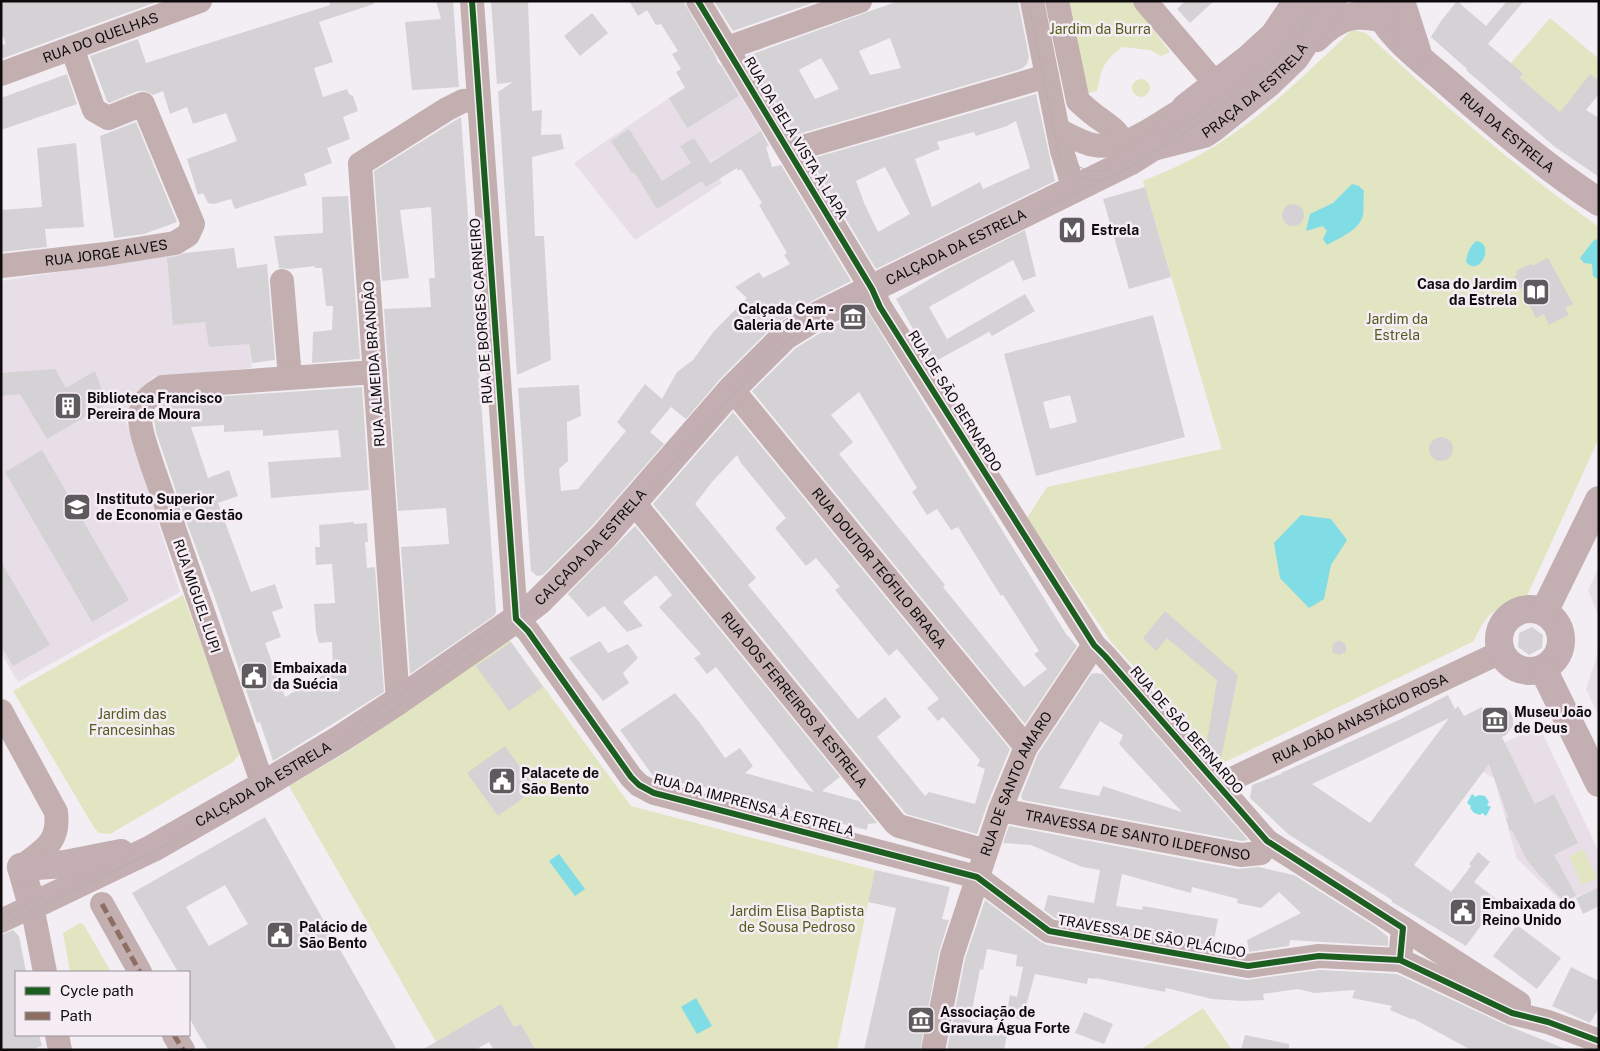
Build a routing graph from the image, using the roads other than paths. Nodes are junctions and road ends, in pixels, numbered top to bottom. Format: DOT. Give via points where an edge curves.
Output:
graph roads {
  1 [pos="472,1"];
  2 [pos="698,1"];
  3 [pos="860,1"];
  4 [pos="1032,1"];
  5 [pos="1056,1"];
  6 [pos="1145,1"];
  7 [pos="1333,1"];
  8 [pos="197,2"];
  9 [pos="1298,4"];
  10 [pos="1386,7"];
  11 [pos="72,48"];
  12 [pos="727,48"];
  13 [pos="1294,58"];
  14 [pos="1,74"];
  15 [pos="1047,76"];
  16 [pos="1215,83"];
  17 [pos="479,100"];
  18 [pos="1186,107"];
  19 [pos="1058,130"];
  20 [pos="1153,147"];
  21 [pos="789,151"];
  22 [pos="1121,154"];
  23 [pos="1074,189"];
  24 [pos="1599,202"];
  25 [pos="1,266"];
  26 [pos="282,280"];
  27 [pos="872,288"];
  28 [pos="375,372"];
  29 [pos="290,378"];
  30 [pos="732,389"];
  31 [pos="1599,500"];
  32 [pos="634,503"];
  33 [pos="1544,612"];
  34 [pos="516,619"];
  35 [pos="1094,645"];
  36 [pos="1501,652"];
  37 [pos="1543,668"];
  38 [pos="398,701"];
  39 [pos="1,712"];
  40 [pos="1026,747"];
  41 [pos="1599,783"];
  42 [pos="264,785"];
  43 [pos="1219,785"];
  44 [pos="1000,810"];
  45 [pos="1267,841"];
  46 [pos="153,848"];
  47 [pos="986,851"];
  48 [pos="11,863"];
  49 [pos="977,877"];
  50 [pos="72,888"];
  51 [pos="102,904"];
  52 [pos="32,906"];
  53 [pos="1,921"];
  54 [pos="1403,928"];
  55 [pos="1400,960"];
  56 [pos="45,971"];
  57 [pos="139,971"];
  58 [pos="1548,1022"];
  59 [pos="57,1036"];
  60 [pos="175,1036"];
  61 [pos="1599,1041"];
  62 [pos="60,1050"];
  63 [pos="182,1050"];
  64 [pos="933,1050"];
  1 -- 17 [label="street, RUA DE BORGES CARNEIRO"];
  2 -- 12 [label="street, RUA DA BELA VISTA À LAPA"];
  3 -- 12 [label="street"];
  4 -- 15 [label="street"];
  5 -- 22 [label="street" via="1078,101 1112,126"];
  6 -- 16 [label="street, PRAÇA DA ESTRELA"];
  7 -- 13 [label="main road, PRAÇA DA ESTRELA"];
  8 -- 11 [label="street, RUA DO QUELHAS"];
  9 -- 16 [label="main road, PRAÇA DA ESTRELA" via="1266,43"];
  9 -- 20 [label="street" via="1297,30 1271,61 1211,109"];
  10 -- 13 [label="main road" via="1368,15 1343,18"];
  10 -- 24 [label="main road, RUA DA ESTRELA" via="1419,57 1526,150"];
  11 -- 14 [label="street, RUA DO QUELHAS"];
  11 -- 25 [label="street, RUA JORGE ALVES" via="94,110 108,118 143,104 193,224 188,235 175,243"];
  12 -- 21 [label="street, RUA DA BELA VISTA À LAPA"];
  13 -- 20 [label="main road, PRAÇA DA ESTRELA" via="1269,83 1204,134"];
  15 -- 19 [label="street"];
  15 -- 21 [label="street"];
  16 -- 18 [label="main road, PRAÇA DA ESTRELA"];
  17 -- 28 [label="street, RUA ALMEIDA BRANDÃO" via="463,101 447,109 360,164"];
  17 -- 34 [label="street, RUA DE BORGES CARNEIRO"];
  18 -- 20 [label="main road, PRAÇA DA ESTRELA"];
  18 -- 22 [label="street" via="1139,136"];
  19 -- 22 [label="street" via="1092,145 1113,144"];
  19 -- 23 [label="street"];
  20 -- 22 [label="main road, PRAÇA DA ESTRELA"];
  21 -- 27 [label="street, RUA DA BELA VISTA À LAPA"];
  22 -- 23 [label="main road, PRAÇA DA ESTRELA"];
  23 -- 27 [label="main road, CALÇADA DA ESTRELA"];
  26 -- 29 [label="street"];
  27 -- 30 [label="main road, CALÇADA DA ESTRELA" via="785,336"];
  27 -- 35 [label="street, RUA DE SÃO BERNARDO"];
  28 -- 29 [label="street, RUA MIGUEL LUPI"];
  28 -- 38 [label="street, RUA ALMEIDA BRANDÃO"];
  29 -- 42 [label="street, RUA MIGUEL LUPI" via="163,387 145,401 140,414 150,462"];
  30 -- 32 [label="main road, CALÇADA DA ESTRELA"];
  30 -- 40 [label="street, RUA DOUTOR TEÓFILO BRAGA"];
  31 -- 33 [label="main road"];
  32 -- 34 [label="main road, CALÇADA DA ESTRELA" via="553,588"];
  32 -- 47 [label="street, RUA DOS FERREIROS À ESTRELA" via="895,823"];
  33 -- 36 [label="main road" via="1524,609 1506,620 1498,642"];
  33 -- 37 [label="main road" via="1558,626 1561,645 1554,659"];
  34 -- 38 [label="main road, CALÇADA DA ESTRELA"];
  34 -- 49 [label="street, RUA DA IMPRENSA À ESTRELA" via="528,631 631,777 647,790"];
  35 -- 40 [label="street, RUA DE SANTO AMARO"];
  35 -- 43 [label="street, RUA DE SÃO BERNARDO"];
  36 -- 37 [label="main road" via="1514,667 1528,671"];
  36 -- 43 [label="street, RUA JOÃO ANASTÁCIO ROSA"];
  37 -- 41 [label="main road"];
  38 -- 42 [label="main road, CALÇADA DA ESTRELA"];
  39 -- 48 [label="street" via="56,812 57,822 55,832 43,851"];
  40 -- 44 [label="street, RUA DE SANTO AMARO"];
  42 -- 46 [label="main road, CALÇADA DA ESTRELA"];
  43 -- 45 [label="street, RUA DE SÃO BERNARDO"];
  44 -- 45 [label="street, TRAVESSA DE SANTO ILDEFONSO" via="1241,855 1261,853"];
  44 -- 47 [label="street, RUA DE SANTO AMARO"];
  45 -- 54 [label="street, RUA DE SÃO BERNARDO"];
  46 -- 48 [label="main road" via="65,864"];
  46 -- 50 [label="main road, CALÇADA DA ESTRELA"];
  47 -- 49 [label="street, RUA DE SANTO AMARO"];
  48 -- 50 [label="main road"];
  48 -- 52 [label="main road"];
  49 -- 55 [label="street, TRAVESSA DE SÃO PLÁCIDO" via="1049,931 1248,966 1319,956"];
  49 -- 64 [label="street, RUA DE SANTO AMARO" via="952,955"];
  50 -- 52 [label="main road, CALÇADA DA ESTRELA"];
  51 -- 57 [label="street"];
  52 -- 53 [label="street, CALÇADA DA ESTRELA"];
  52 -- 56 [label="street"];
  54 -- 55 [label="street"];
  54 -- 58 [label="street, RUA DE SÃO BERNARDO"];
  55 -- 58 [label="street, RUA DE SÃO BERNARDO" via="1512,1014"];
  58 -- 61 [label="street, RUA DE SÃO BERNARDO"];
  59 -- 62 [label="street"];
  60 -- 63 [label="street"];
}
